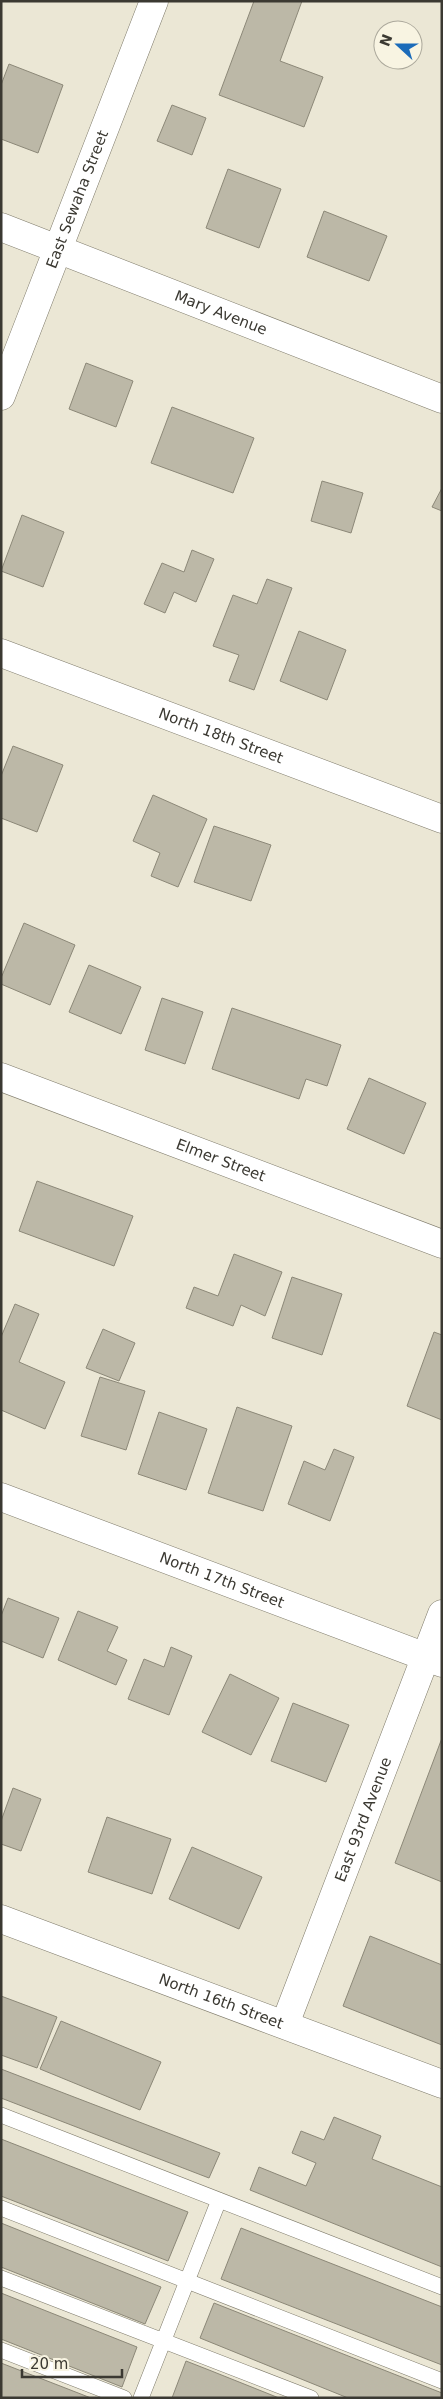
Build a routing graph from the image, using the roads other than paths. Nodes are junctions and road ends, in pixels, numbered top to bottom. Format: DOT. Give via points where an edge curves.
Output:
graph roads {
  1 [pos="154,1"];
  2 [pos="1,227"];
  3 [pos="58,249"];
  4 [pos="1,396"];
  5 [pos="442,399"];
  6 [pos="1,653"];
  7 [pos="442,819"];
  8 [pos="1,1076"];
  9 [pos="442,1244"];
  10 [pos="1,1497"];
  11 [pos="442,1614"];
  12 [pos="433,1660"];
  13 [pos="1,1918"];
  14 [pos="285,2024"];
  15 [pos="442,2084"];
  16 [pos="1,2115"];
  17 [pos="219,2200"];
  18 [pos="1,2208"];
  19 [pos="1,2278"];
  20 [pos="188,2280"];
  21 [pos="442,2287"];
  22 [pos="164,2340"];
  23 [pos="1,2350"];
  24 [pos="442,2381"];
  25 [pos="124,2398"];
  26 [pos="141,2398"];
  27 [pos="311,2398"];
  1 -- 3 [label="street, East Sewaha Street"];
  2 -- 3 [label="street, Mary Avenue"];
  3 -- 4 [label="street, East Sewaha Street"];
  3 -- 5 [label="street, Mary Avenue"];
  6 -- 7 [label="street, North 18th Street"];
  8 -- 9 [label="street, Elmer Street"];
  10 -- 12 [label="street, North 17th Street"];
  11 -- 12 [label="street, East 93rd Avenue"];
  12 -- 14 [label="street, East 93rd Avenue"];
  13 -- 14 [label="street, North 16th Street"];
  14 -- 15 [label="street, North 16th Street"];
  16 -- 17 [label="lane"];
  17 -- 20 [label="lane"];
  17 -- 21 [label="lane"];
  18 -- 20 [label="lane"];
  19 -- 22 [label="lane"];
  20 -- 22 [label="lane"];
  20 -- 24 [label="lane"];
  22 -- 26 [label="lane"];
  22 -- 27 [label="lane"];
  23 -- 25 [label="lane"];
}
